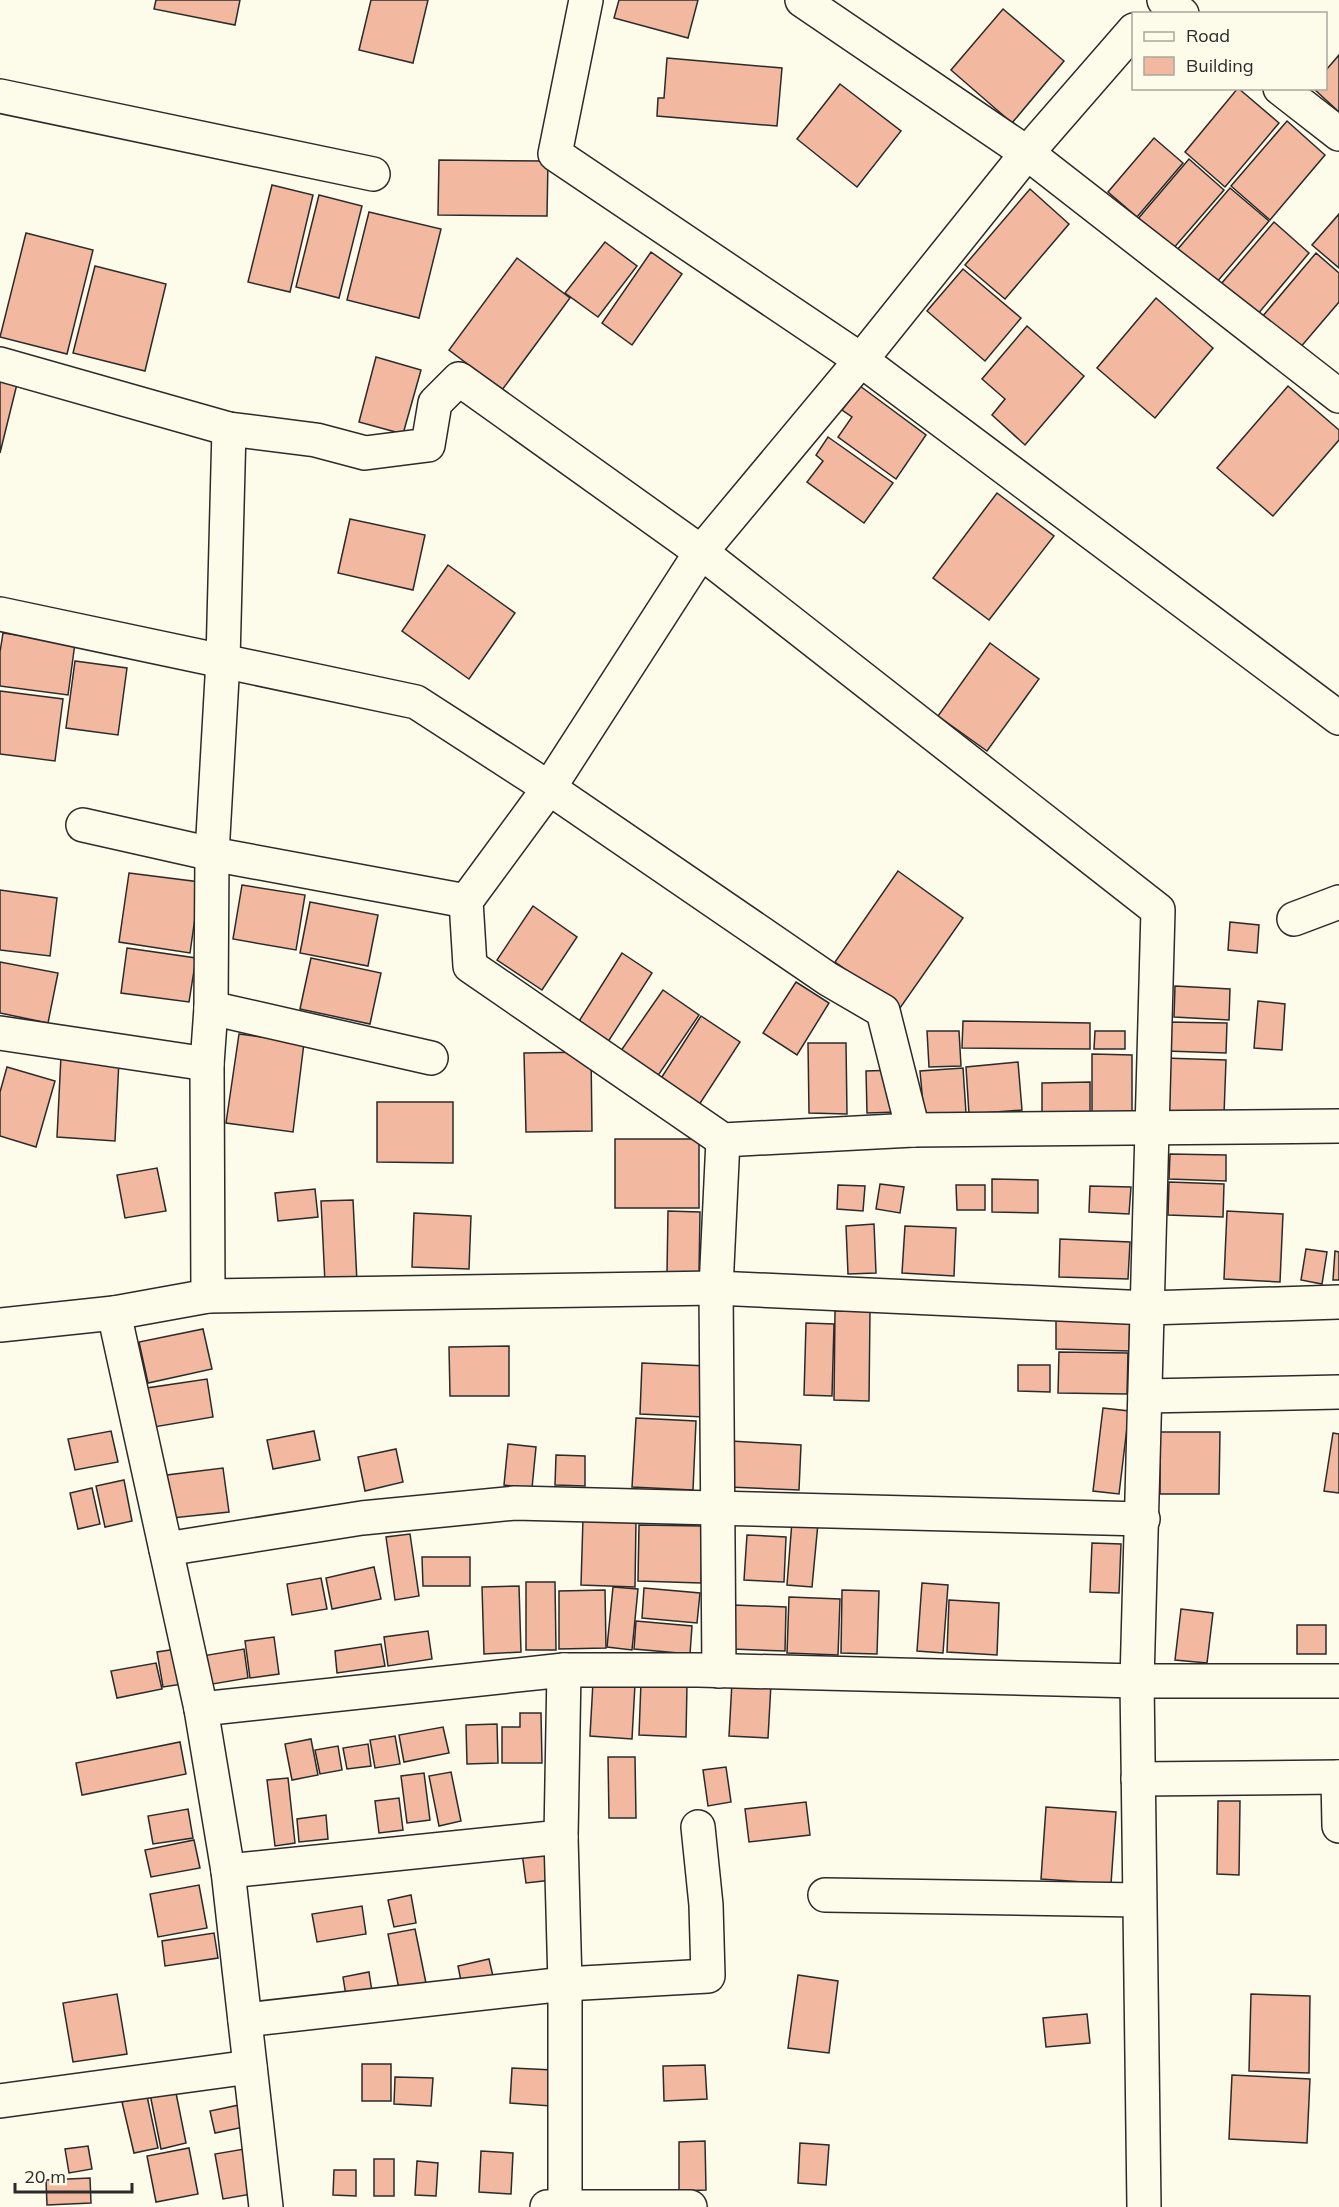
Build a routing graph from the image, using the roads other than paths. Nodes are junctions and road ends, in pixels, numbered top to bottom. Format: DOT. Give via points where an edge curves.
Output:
graph roads {
  1 [pos="586,0"];
  2 [pos="802,0"];
  3 [pos="1159,0"];
  4 [pos="1164,0"];
  5 [pos="1149,12"];
  6 [pos="1179,12"];
  7 [pos="1132,32"];
  8 [pos="1283,90"];
  9 [pos="0,96"];
  10 [pos="1339,134"];
  11 [pos="1028,153"];
  12 [pos="373,174"];
  13 [pos="861,360"];
  14 [pos="0,364"];
  15 [pos="1339,396"];
  16 [pos="229,429"];
  17 [pos="701,552"];
  18 [pos="0,614"];
  19 [pos="223,660"];
  20 [pos="1339,718"];
  21 [pos="549,788"];
  22 [pos="83,825"];
  23 [pos="212,854"];
  24 [pos="466,901"];
  25 [pos="1339,902"];
  26 [pos="1294,919"];
  27 [pos="211,1008"];
  28 [pos="0,1034"];
  29 [pos="431,1058"];
  30 [pos="207,1064"];
  31 [pos="1339,1126"];
  32 [pos="1154,1129"];
  33 [pos="913,1130"];
  34 [pos="723,1140"];
  35 [pos="716,1288"];
  36 [pos="208,1296"];
  37 [pos="1339,1302"];
  38 [pos="1148,1308"];
  39 [pos="114,1313"];
  40 [pos="0,1325"];
  41 [pos="1339,1392"];
  42 [pos="1145,1396"];
  43 [pos="717,1508"];
  44 [pos="1143,1519"];
  45 [pos="166,1549"];
  46 [pos="564,1670"];
  47 [pos="719,1671"];
  48 [pos="1339,1681"];
  49 [pos="1137,1682"];
  50 [pos="201,1709"];
  51 [pos="1339,1777"];
  52 [pos="1138,1779"];
  53 [pos="698,1827"];
  54 [pos="1339,1827"];
  55 [pos="561,1837"];
  56 [pos="228,1871"];
  57 [pos="825,1895"];
  58 [pos="1138,1900"];
  59 [pos="565,1984"];
  60 [pos="245,2020"];
  61 [pos="250,2067"];
  62 [pos="0,2101"];
  63 [pos="266,2207"];
  64 [pos="547,2207"];
  65 [pos="565,2207"];
  66 [pos="690,2207"];
  67 [pos="1144,2207"];
  1 -- 13 [label="street" via="555,154"];
  2 -- 11 [label="street"];
  3 -- 5 [label="street"];
  4 -- 6 [label="street"];
  7 -- 11 [label="street"];
  8 -- 10 [label="street"];
  9 -- 12 [label="street"];
  11 -- 13 [label="street"];
  11 -- 15 [label="street"];
  13 -- 17 [label="street"];
  13 -- 20 [label="street"];
  14 -- 16 [label="street"];
  16 -- 17 [label="street" via="316,440 365,453 428,445 435,403 459,380"];
  16 -- 19 [label="street"];
  17 -- 21 [label="street"];
  17 -- 32 [label="street" via="1158,910"];
  18 -- 19 [label="street"];
  19 -- 21 [label="street" via="416,702"];
  19 -- 23 [label="street"];
  21 -- 24 [label="street"];
  21 -- 33 [label="street" via="828,979 883,1011"];
  22 -- 23 [label="street"];
  23 -- 24 [label="street"];
  23 -- 27 [label="street"];
  24 -- 34 [label="street" via="470,966"];
  25 -- 26 [label="street"];
  27 -- 29 [label="street"];
  27 -- 30 [label="street"];
  28 -- 30 [label="street"];
  30 -- 36 [label="street"];
  31 -- 32 [label="street"];
  32 -- 33 [label="street"];
  32 -- 38 [label="street"];
  33 -- 34 [label="street"];
  34 -- 35 [label="street"];
  35 -- 36 [label="street"];
  35 -- 38 [label="street"];
  35 -- 43 [label="street"];
  36 -- 39 [label="street"];
  37 -- 38 [label="street"];
  38 -- 42 [label="street"];
  39 -- 40 [label="street"];
  39 -- 45 [label="street"];
  41 -- 42 [label="street"];
  42 -- 44 [label="street"];
  43 -- 44 [label="street"];
  43 -- 45 [label="street" via="515,1503 362,1518"];
  43 -- 47 [label="street"];
  44 -- 49 [label="street"];
  45 -- 50 [label="street"];
  46 -- 47 [label="street"];
  46 -- 50 [label="street"];
  46 -- 55 [label="street"];
  47 -- 49 [label="street"];
  48 -- 49 [label="street"];
  49 -- 52 [label="street"];
  50 -- 56 [label="street"];
  51 -- 52 [label="street"];
  51 -- 54 [label="street"];
  52 -- 58 [label="street"];
  53 -- 59 [label="street" via="708,1976"];
  55 -- 56 [label="street"];
  55 -- 59 [label="street"];
  56 -- 60 [label="street"];
  57 -- 58 [label="street"];
  58 -- 67 [label="street"];
  59 -- 60 [label="street"];
  59 -- 65 [label="street"];
  60 -- 61 [label="street"];
  61 -- 62 [label="street"];
  61 -- 63 [label="street"];
  64 -- 65 [label="street"];
  65 -- 66 [label="street"];
}
